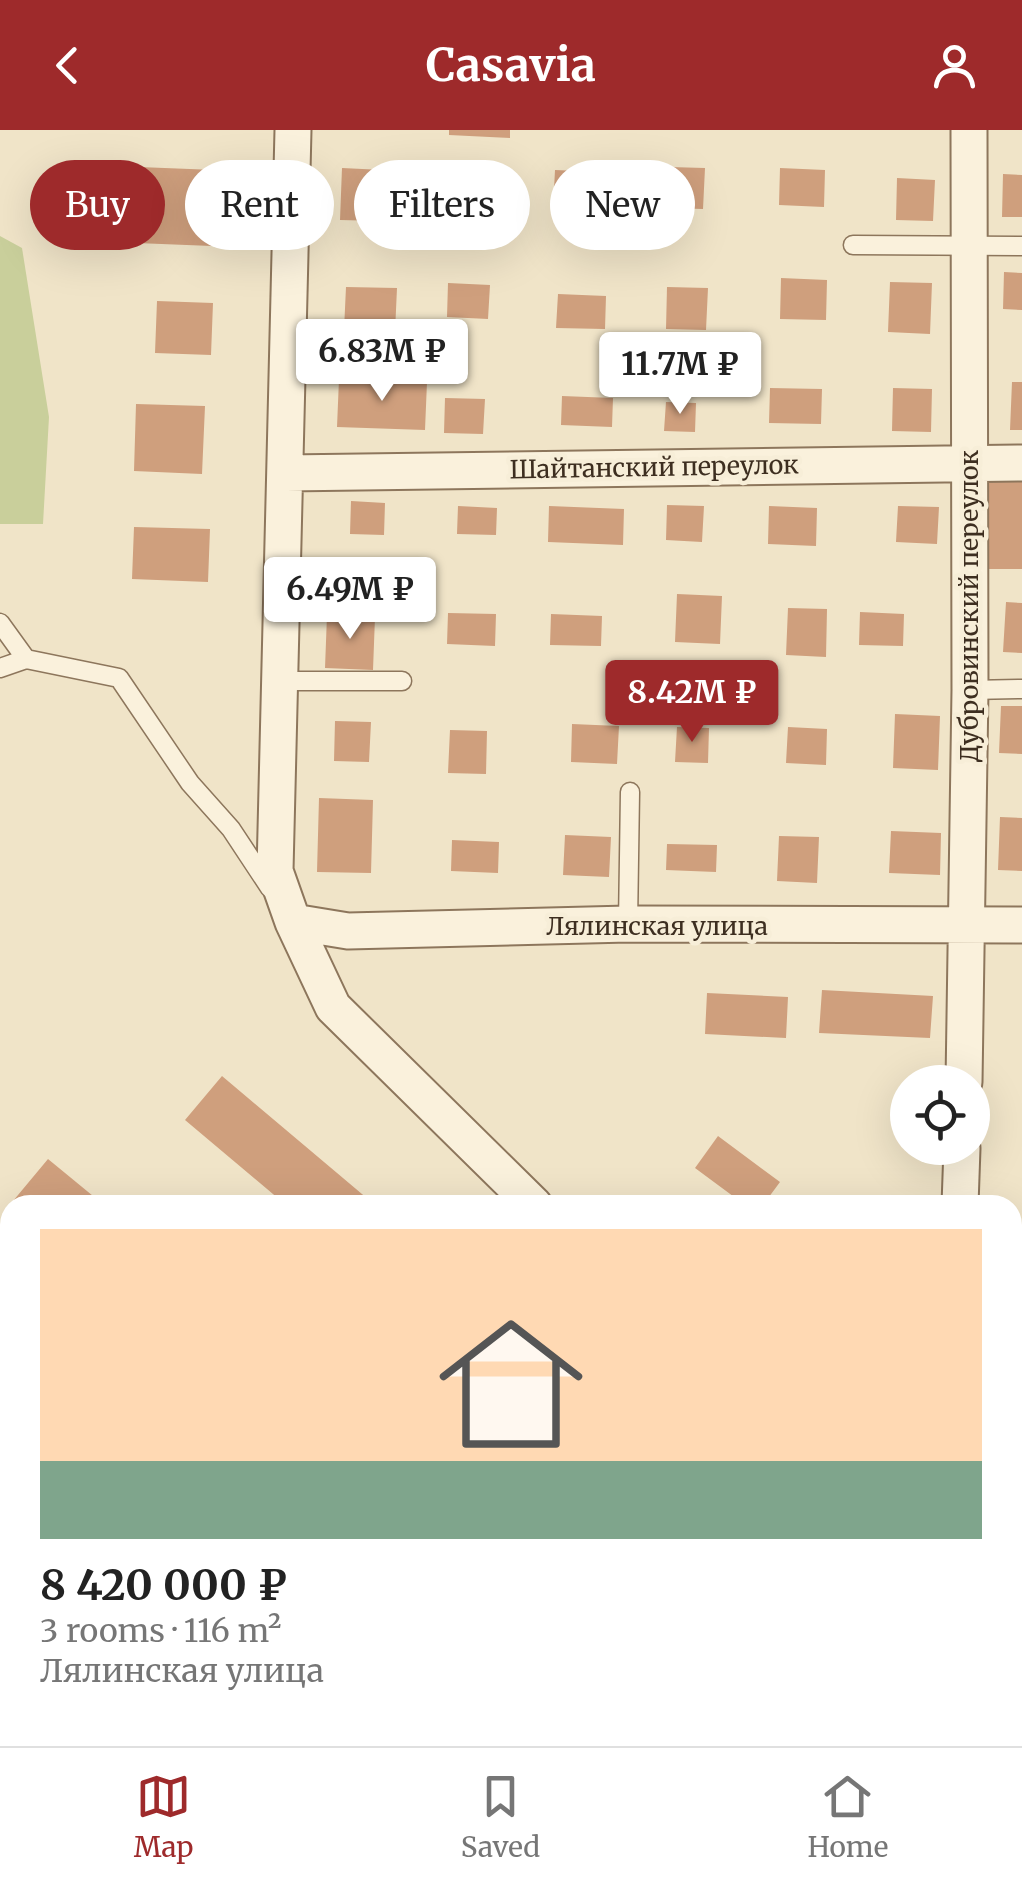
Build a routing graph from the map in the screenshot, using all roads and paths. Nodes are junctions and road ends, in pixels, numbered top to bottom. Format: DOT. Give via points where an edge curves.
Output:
graph roads {
  1 [pos="293,130"];
  2 [pos="969,130"];
  3 [pos="852,245"];
  4 [pos="969,246"];
  5 [pos="1022,246"];
  6 [pos="969,462"];
  7 [pos="1022,463"];
  8 [pos="286,473"];
  9 [pos="0,623"];
  10 [pos="26,659"];
  11 [pos="0,668"];
  12 [pos="280,681"];
  13 [pos="402,682"];
  14 [pos="1022,689"];
  15 [pos="970,690"];
  16 [pos="630,792"];
  17 [pos="293,922"];
  18 [pos="628,924"];
  19 [pos="968,926"];
  20 [pos="1022,926"];
  21 [pos="964,1065"];
  22 [pos="961,1165"];
  23 [pos="524,1195"];
  24 [pos="960,1195"];
  1 -- 8 [label="street"];
  2 -- 4 [label="street, Дубровинский переулок"];
  3 -- 4 [label="lane"];
  4 -- 5 [label="lane"];
  4 -- 6 [label="street, Дубровинский переулок"];
  6 -- 7 [label="street, Шайтанский переулок"];
  6 -- 8 [label="street, Шайтанский переулок"];
  6 -- 15 [label="street, Дубровинский переулок"];
  8 -- 12 [label="street"];
  9 -- 10 [label="lane"];
  10 -- 11 [label="lane"];
  10 -- 17 [label="lane" via="119,678"];
  12 -- 13 [label="lane"];
  12 -- 17 [label="street" via="275,871"];
  14 -- 15 [label="lane"];
  15 -- 19 [label="street, Дубровинский переулок"];
  16 -- 18 [label="lane"];
  17 -- 18 [label="street, Лялинская улица" via="348,931"];
  17 -- 23 [label="street" via="333,1007"];
  18 -- 19 [label="street, Лялинская улица"];
  19 -- 20 [label="street, Лялинская улица"];
  19 -- 21 [label="street, Дубровинский переулок"];
  22 -- 24 [label="street"];
}
